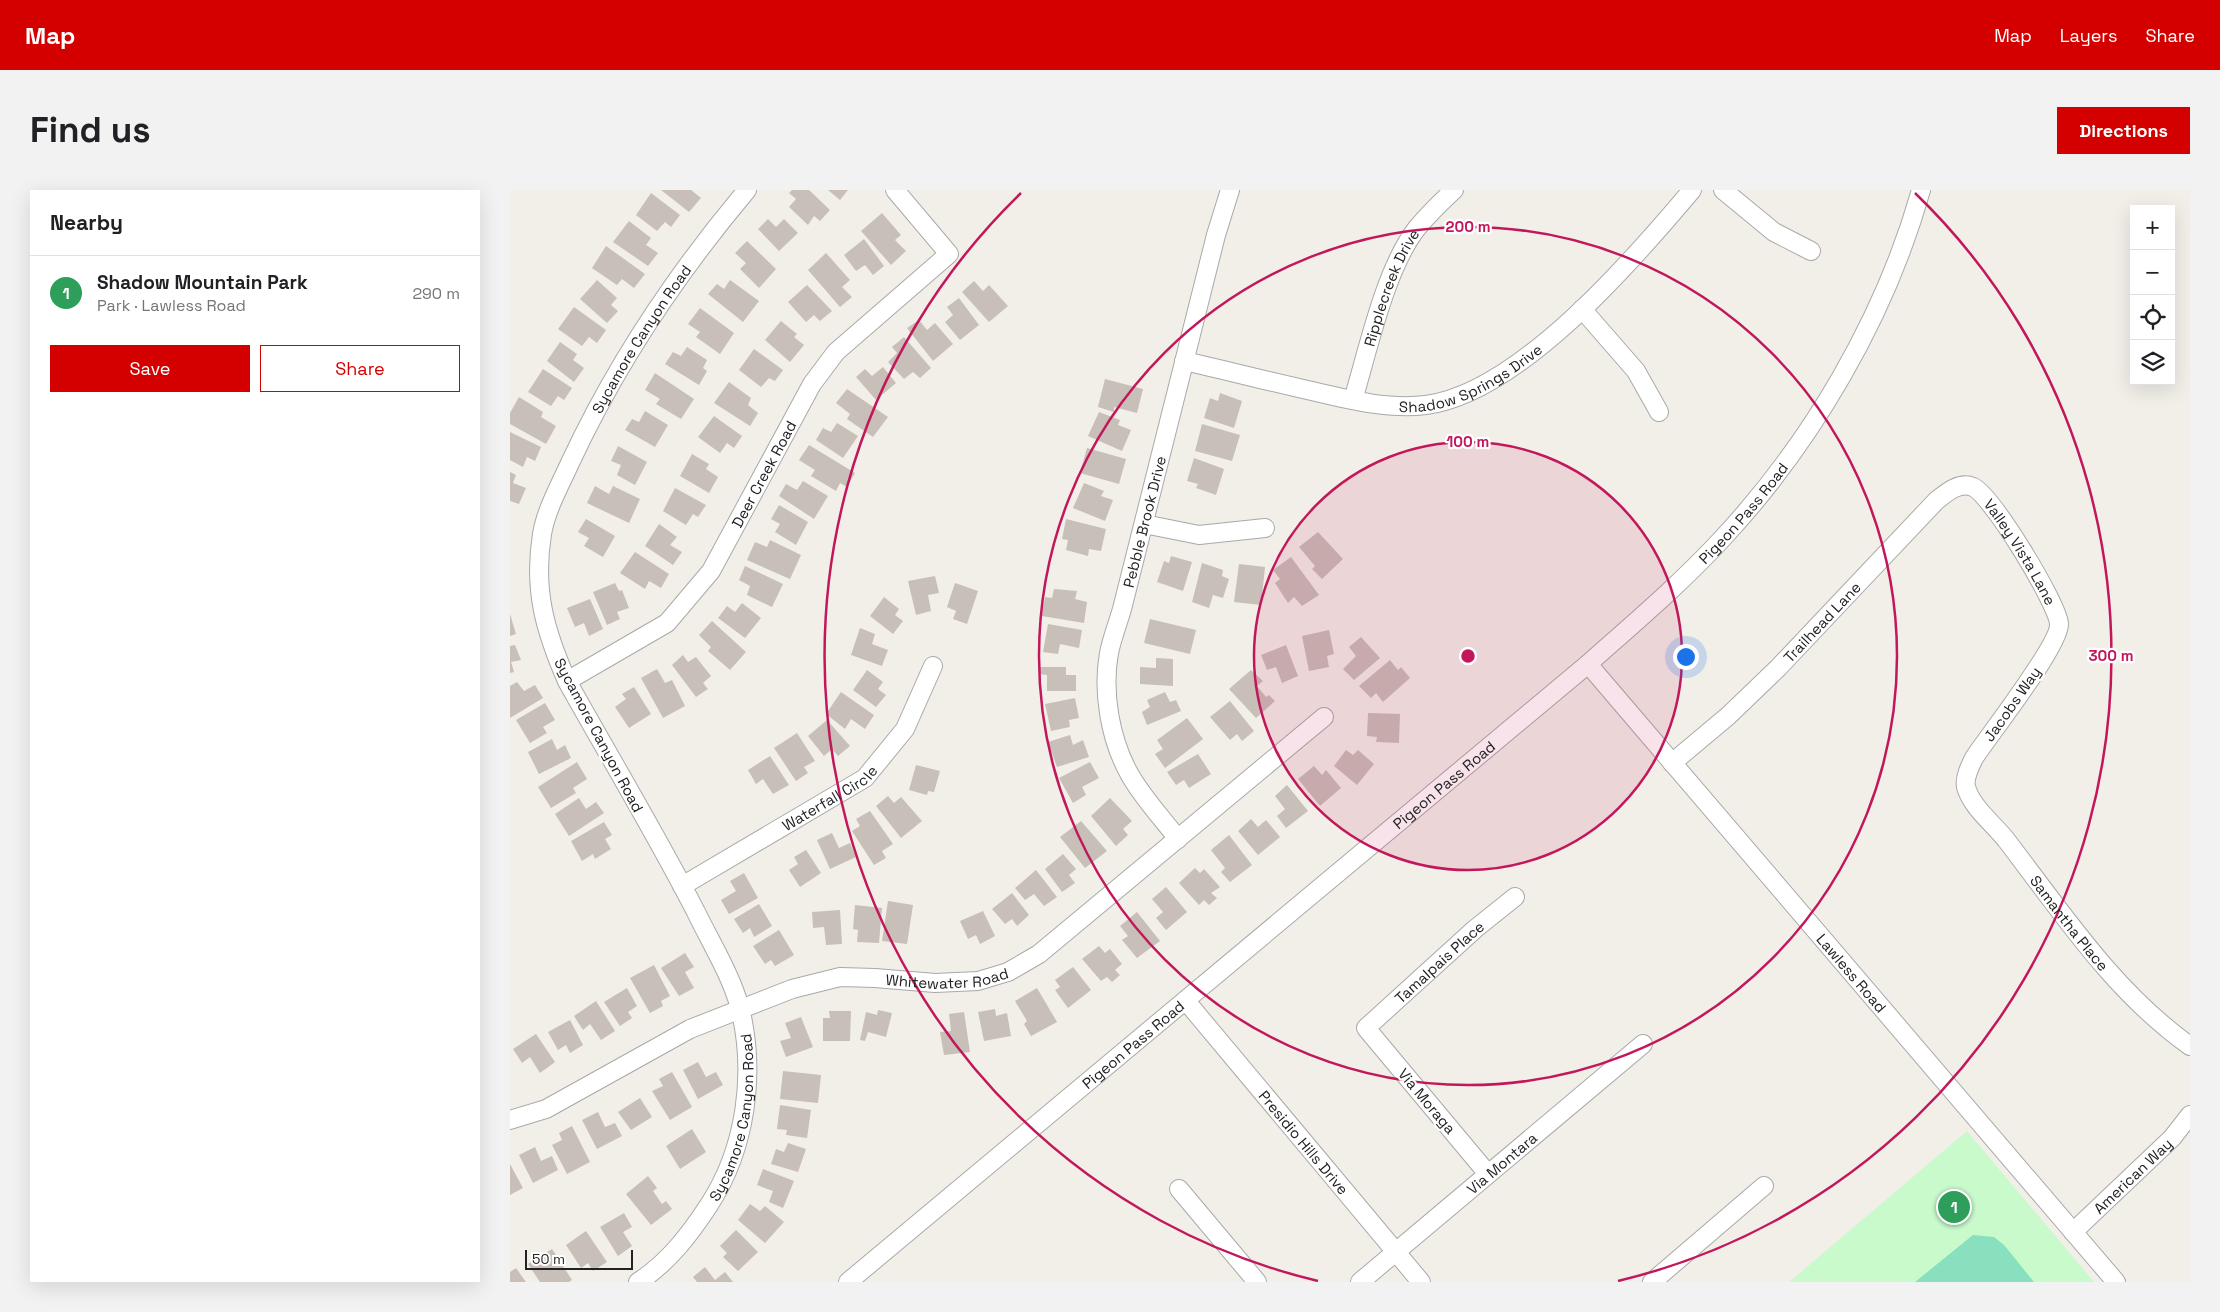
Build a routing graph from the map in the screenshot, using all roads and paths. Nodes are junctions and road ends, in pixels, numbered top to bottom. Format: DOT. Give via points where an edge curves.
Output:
graph roads {
  1 [pos="747,190"];
  2 [pos="895,190"];
  3 [pos="1230,190"];
  4 [pos="1454,190"];
  5 [pos="1692,190"];
  6 [pos="1723,190"];
  7 [pos="1922,190"];
  8 [pos="1811,251"];
  9 [pos="1582,309"];
  10 [pos="1184,361"];
  11 [pos="1353,400"];
  12 [pos="1659,412"];
  13 [pos="1972,486"];
  14 [pos="1144,524"];
  15 [pos="1265,528"];
  16 [pos="2059,624"];
  17 [pos="1588,664"];
  18 [pos="934,666"];
  19 [pos="567,681"];
  20 [pos="1324,717"];
  21 [pos="1672,763"];
  22 [pos="1966,785"];
  23 [pos="1178,840"];
  24 [pos="682,886"];
  25 [pos="1515,897"];
  26 [pos="1186,1002"];
  27 [pos="740,1008"];
  28 [pos="1366,1028"];
  29 [pos="1643,1044"];
  30 [pos="2190,1046"];
  31 [pos="2190,1115"];
  32 [pos="510,1120"];
  33 [pos="1488,1174"];
  34 [pos="1764,1186"];
  35 [pos="1179,1189"];
  36 [pos="2073,1232"];
  37 [pos="1396,1252"];
  38 [pos="638,1282"];
  39 [pos="848,1282"];
  40 [pos="1256,1282"];
  41 [pos="1360,1282"];
  42 [pos="1421,1282"];
  43 [pos="1652,1282"];
  44 [pos="2116,1282"];
  1 -- 19 [label="street, Sycamore Canyon Road" via="714,229 630,352 582,437 550,510 542,532 539,579 546,629"];
  2 -- 19 [label="street, Deer Creek Road" via="949,254 836,352 812,384 711,571 667,623"];
  3 -- 10 [label="street, Pebble Brook Drive"];
  4 -- 11 [label="street, Ripplecreek Drive" via="1416,229 1400,254"];
  5 -- 9 [label="street, Shadow Springs Drive" via="1655,234"];
  6 -- 8 [label="street" via="1774,232"];
  7 -- 17 [label="street, Pigeon Pass Road" via="1866,331 1784,466 1720,541 1665,597"];
  9 -- 11 [label="street, Shadow Springs Drive" via="1498,378 1457,397 1409,406"];
  9 -- 12 [label="street" via="1636,371"];
  10 -- 11 [label="street, Shadow Springs Drive"];
  10 -- 14 [label="street, Pebble Brook Drive"];
  13 -- 16 [label="street, Valley Vista Lane" via="1984,494 2004,521 2043,586"];
  13 -- 21 [label="street, Trailhead Lane" via="1959,486 1936,501 1778,668"];
  14 -- 15 [label="street" via="1199,535"];
  14 -- 23 [label="street, Pebble Brook Drive" via="1109,653 1106,689 1121,758"];
  16 -- 22 [label="street, Jacobs Way" via="2056,638 2038,668 1974,758"];
  17 -- 21 [label="street, Lawless Road"];
  17 -- 26 [label="street, Pigeon Pass Road"];
  18 -- 24 [label="street, Waterfall Circle" via="906,729 864,778"];
  19 -- 24 [label="street, Sycamore Canyon Road"];
  20 -- 23 [label="street, Whitewater Road"];
  21 -- 36 [label="street, Lawless Road"];
  22 -- 30 [label="street, Samantha Place" via="1972,800 2100,962 2136,1002"];
  23 -- 27 [label="street, Whitewater Road" via="1039,954 996,977 953,984 840,977 792,989"];
  24 -- 27 [label="street, Sycamore Canyon Road" via="728,976"];
  25 -- 28 [label="street, Tamalpais Place"];
  26 -- 37 [label="street, Presidio Hills Drive"];
  26 -- 39 [label="street, Pigeon Pass Road"];
  27 -- 32 [label="street, Whitewater Road" via="690,1029 546,1109"];
  27 -- 38 [label="street, Sycamore Canyon Road" via="747,1100 727,1173 696,1225 660,1266"];
  28 -- 33 [label="street, Via Moraga"];
  29 -- 33 [label="street, Via Montara"];
  31 -- 36 [label="street, American Way" via="2172,1138"];
  33 -- 37 [label="street, Via Montara"];
  34 -- 43 [label="street"];
  35 -- 40 [label="street"];
  36 -- 44 [label="street, Lawless Road"];
  37 -- 41 [label="street, Via Montara"];
  37 -- 42 [label="street, Presidio Hills Drive"];
}
